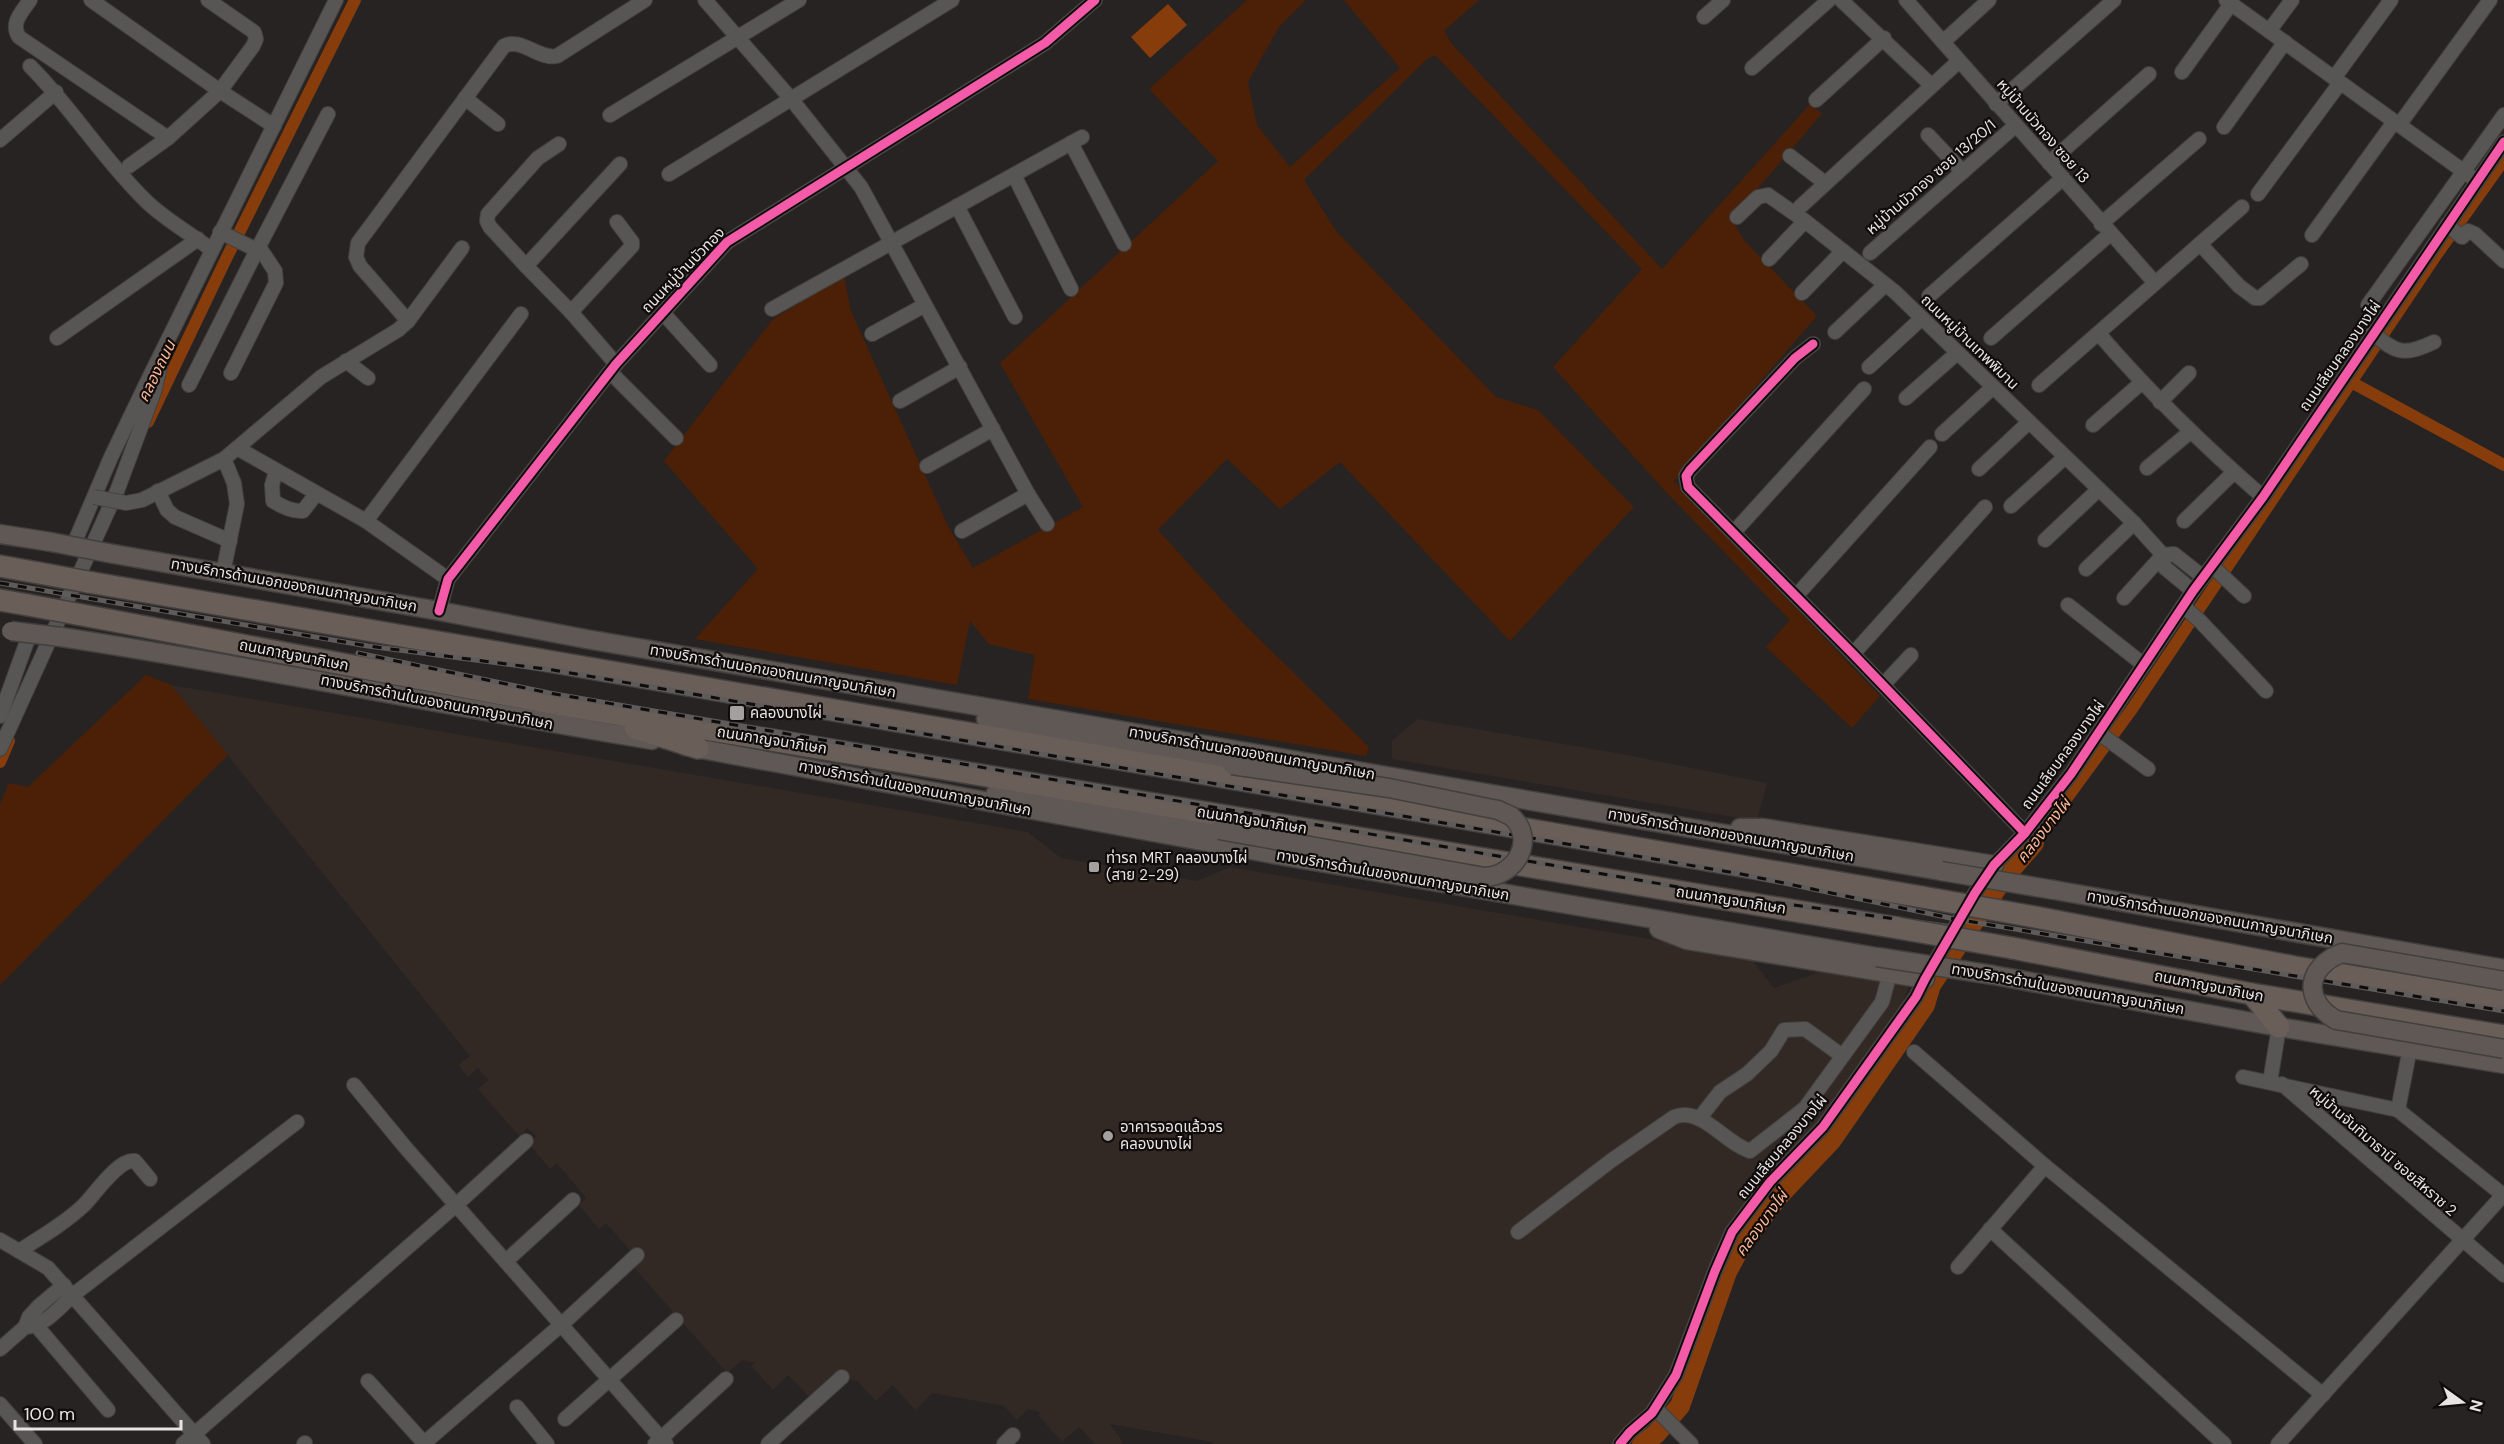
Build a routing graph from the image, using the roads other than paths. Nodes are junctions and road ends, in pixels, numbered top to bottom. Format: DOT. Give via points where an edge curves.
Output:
graph roads {
  1 [pos="30,0"];
  2 [pos="91,0"];
  3 [pos="208,0"];
  4 [pos="336,0"];
  5 [pos="645,0"];
  6 [pos="705,0"];
  7 [pos="799,0"];
  8 [pos="952,0"];
  9 [pos="1095,0"];
  10 [pos="1724,0"];
  11 [pos="1829,0"];
  12 [pos="1841,0"];
  13 [pos="1906,0"];
  14 [pos="1989,0"];
  15 [pos="2114,0"];
  16 [pos="2292,0"];
  17 [pos="2391,0"];
  18 [pos="2490,0"];
  19 [pos="2229,2"];
  20 [pos="1704,17"];
  21 [pos="2269,31"];
  22 [pos="739,37"];
  23 [pos="1884,39"];
  24 [pos="1943,42"];
  25 [pos="2285,42"];
  26 [pos="1959,61"];
  27 [pos="30,66"];
  28 [pos="1752,68"];
  29 [pos="2182,72"];
  30 [pos="2150,74"];
  31 [pos="2337,80"];
  32 [pos="1932,85"];
  33 [pos="220,91"];
  34 [pos="56,92"];
  35 [pos="465,98"];
  36 [pos="792,100"];
  37 [pos="1816,100"];
  38 [pos="1996,104"];
  39 [pos="327,114"];
  40 [pos="610,116"];
  41 [pos="2504,116"];
  42 [pos="0,120"];
  43 [pos="2397,123"];
  44 [pos="498,124"];
  45 [pos="274,126"];
  46 [pos="2015,126"];
  47 [pos="2224,127"];
  48 [pos="5,135"];
  49 [pos="1928,135"];
  50 [pos="168,138"];
  51 [pos="2199,139"];
  52 [pos="2504,142"];
  53 [pos="559,144"];
  54 [pos="1790,156"];
  55 [pos="2049,163"];
  56 [pos="621,164"];
  57 [pos="129,166"];
  58 [pos="846,168"];
  59 [pos="1963,172"];
  60 [pos="2464,172"];
  61 [pos="669,174"];
  62 [pos="1014,175"];
  63 [pos="2063,178"];
  64 [pos="2477,181"];
  65 [pos="1825,183"];
  66 [pos="2258,194"];
  67 [pos="957,206"];
  68 [pos="1800,207"];
  69 [pos="2242,207"];
  70 [pos="1737,217"];
  71 [pos="1805,221"];
  72 [pos="617,222"];
  73 [pos="2106,229"];
  74 [pos="2453,230"];
  75 [pos="226,234"];
  76 [pos="2312,235"];
  77 [pos="198,239"];
  78 [pos="891,242"];
  79 [pos="1124,244"];
  80 [pos="2200,244"];
  81 [pos="462,248"];
  82 [pos="258,249"];
  83 [pos="212,250"];
  84 [pos="1843,250"];
  85 [pos="1870,253"];
  86 [pos="1769,259"];
  87 [pos="2504,261"];
  88 [pos="2301,264"];
  89 [pos="526,267"];
  90 [pos="2156,283"];
  91 [pos="1885,285"];
  92 [pos="1071,289"];
  93 [pos="1802,293"];
  94 [pos="1929,296"];
  95 [pos="925,305"];
  96 [pos="2368,305"];
  97 [pos="772,309"];
  98 [pos="571,312"];
  99 [pos="663,312"];
  100 [pos="521,314"];
  101 [pos="1015,317"];
  102 [pos="1922,318"];
  103 [pos="408,321"];
  104 [pos="1834,332"];
  105 [pos="872,334"];
  106 [pos="2099,334"];
  107 [pos="2376,335"];
  108 [pos="57,338"];
  109 [pos="1991,338"];
  110 [pos="2434,342"];
  111 [pos="166,343"];
  112 [pos="1813,344"];
  113 [pos="1958,353"];
  114 [pos="346,361"];
  115 [pos="710,365"];
  116 [pos="960,367"];
  117 [pos="1869,367"];
  118 [pos="613,368"];
  119 [pos="231,373"];
  120 [pos="2189,373"];
  121 [pos="368,378"];
  122 [pos="2141,383"];
  123 [pos="189,385"];
  124 [pos="2039,385"];
  125 [pos="1992,388"];
  126 [pos="1864,389"];
  127 [pos="1906,398"];
  128 [pos="900,401"];
  129 [pos="2160,402"];
  130 [pos="2029,422"];
  131 [pos="2093,425"];
  132 [pos="993,429"];
  133 [pos="2190,432"];
  134 [pos="1942,434"];
  135 [pos="676,438"];
  136 [pos="1930,447"];
  137 [pos="237,448"];
  138 [pos="2065,457"];
  139 [pos="224,459"];
  140 [pos="927,466"];
  141 [pos="2147,468"];
  142 [pos="1979,469"];
  143 [pos="276,471"];
  144 [pos="2234,472"];
  145 [pos="2099,489"];
  146 [pos="158,491"];
  147 [pos="316,494"];
  148 [pos="1028,494"];
  149 [pos="94,497"];
  150 [pos="2263,497"];
  151 [pos="2011,506"];
  152 [pos="1985,507"];
  153 [pos="366,521"];
  154 [pos="2184,521"];
  155 [pos="2134,523"];
  156 [pos="1047,524"];
  157 [pos="962,531"];
  158 [pos="1734,532"];
  159 [pos="0,534"];
  160 [pos="2045,540"];
  161 [pos="230,541"];
  162 [pos="73,546"];
  163 [pos="2163,555"];
  164 [pos="0,566"];
  165 [pos="2086,569"];
  166 [pos="2210,571"];
  167 [pos="223,573"];
  168 [pos="448,579"];
  169 [pos="2193,591"];
  170 [pos="1796,596"];
  171 [pos="2244,596"];
  172 [pos="2124,598"];
  173 [pos="0,600"];
  174 [pos="2068,605"];
  175 [pos="2185,608"];
  176 [pos="439,611"];
  177 [pos="6,630"];
  178 [pos="30,633"];
  179 [pos="1853,654"];
  180 [pos="1911,655"];
  181 [pos="2144,665"];
  182 [pos="1883,685"];
  183 [pos="871,688"];
  184 [pos="2266,691"];
  185 [pos="555,704"];
  186 [pos="0,716"];
  187 [pos="2101,734"];
  188 [pos="698,748"];
  189 [pos="0,749"];
  190 [pos="2148,769"];
  191 [pos="852,775"];
  192 [pos="1690,829"];
  193 [pos="2025,833"];
  194 [pos="1994,865"];
  195 [pos="1621,914"];
  196 [pos="2504,969"];
  197 [pos="1890,973"];
  198 [pos="1925,979"];
  199 [pos="2504,981"];
  200 [pos="2252,994"];
  201 [pos="2504,1001"];
  202 [pos="2279,1027"];
  203 [pos="2504,1036"];
  204 [pos="2410,1047"];
  205 [pos="2504,1049"];
  206 [pos="1914,1052"];
  207 [pos="1841,1055"];
  208 [pos="2504,1064"];
  209 [pos="2243,1077"];
  210 [pos="2276,1083"];
  211 [pos="354,1085"];
  212 [pos="2398,1110"];
  213 [pos="1699,1119"];
  214 [pos="297,1122"];
  215 [pos="526,1141"];
  216 [pos="2045,1166"];
  217 [pos="150,1179"];
  218 [pos="2504,1195"];
  219 [pos="573,1200"];
  220 [pos="456,1205"];
  221 [pos="1990,1229"];
  222 [pos="1518,1232"];
  223 [pos="0,1240"];
  224 [pos="2462,1242"];
  225 [pos="20,1251"];
  226 [pos="637,1255"];
  227 [pos="506,1262"];
  228 [pos="1958,1267"];
  229 [pos="2504,1275"];
  230 [pos="68,1290"];
  231 [pos="676,1320"];
  232 [pos="30,1323"];
  233 [pos="561,1325"];
  234 [pos="0,1349"];
  235 [pos="842,1377"];
  236 [pos="726,1379"];
  237 [pos="368,1381"];
  238 [pos="610,1381"];
  239 [pos="2323,1395"];
  240 [pos="0,1404"];
  241 [pos="517,1407"];
  242 [pos="108,1410"];
  243 [pos="1658,1411"];
  244 [pos="565,1419"];
  245 [pos="193,1441"];
  246 [pos="661,1442"];
  247 [pos="35,1444"];
  248 [pos="424,1444"];
  249 [pos="547,1444"];
  250 [pos="768,1444"];
  251 [pos="1620,1444"];
  252 [pos="1691,1444"];
  253 [pos="2224,1444"];
  254 [pos="2278,1444"];
  1 -- 50 [label="street" via="15,23 19,37"];
  2 -- 33 [label="street"];
  3 -- 33 [label="street" via="254,32 256,39"];
  4 -- 45 [label="street"];
  5 -- 35 [label="street" via="557,56 546,57 508,44"];
  6 -- 22 [label="street"];
  7 -- 22 [label="street"];
  8 -- 36 [label="street"];
  9 -- 58 [label="street, ถนนหมู่บ้านบัวทอง" via="1045,43"];
  10 -- 20 [label="street"];
  11 -- 28 [label="street"];
  12 -- 23 [label="street"];
  13 -- 24 [label="street, หมู่บ้านบัวทอง ซอย 13"];
  14 -- 24 [label="street"];
  15 -- 38 [label="street"];
  16 -- 21 [label="street"];
  17 -- 31 [label="street"];
  18 -- 43 [label="street"];
  19 -- 21 [label="street"];
  19 -- 29 [label="street"];
  21 -- 25 [label="street"];
  22 -- 36 [label="street"];
  22 -- 40 [label="street"];
  23 -- 32 [label="street"];
  23 -- 37 [label="street"];
  24 -- 26 [label="street, หมู่บ้านบัวทอง ซอย 13"];
  25 -- 31 [label="street"];
  25 -- 47 [label="street"];
  26 -- 32 [label="street"];
  26 -- 38 [label="street, หมู่บ้านบัวทอง ซอย 13"];
  27 -- 34 [label="street"];
  30 -- 55 [label="street"];
  31 -- 43 [label="street"];
  31 -- 66 [label="street"];
  32 -- 65 [label="street"];
  33 -- 45 [label="street"];
  33 -- 50 [label="street"];
  34 -- 48 [label="street"];
  34 -- 77 [label="street" via="146,202"];
  35 -- 44 [label="street"];
  35 -- 103 [label="street" via="355,251 360,266"];
  36 -- 58 [label="street"];
  36 -- 61 [label="street"];
  38 -- 46 [label="street, หมู่บ้านบัวทอง ซอย 13"];
  39 -- 82 [label="street"];
  41 -- 60 [label="street"];
  42 -- 48 [label="street"];
  43 -- 60 [label="street"];
  43 -- 76 [label="street"];
  45 -- 75 [label="street"];
  46 -- 55 [label="street, หมู่บ้านบัวทอง ซอย 13"];
  46 -- 59 [label="street, หมู่บ้านบัวทอง ซอย 13/20/1"];
  49 -- 59 [label="street"];
  50 -- 57 [label="street"];
  51 -- 73 [label="street"];
  52 -- 64 [label="street, ถนนเลียบคลองบางไผ่"];
  53 -- 89 [label="street" via="538,158 488,214 490,227"];
  54 -- 65 [label="street"];
  55 -- 63 [label="street, หมู่บ้านบัวทอง ซอย 13"];
  56 -- 89 [label="street"];
  58 -- 78 [label="street"];
  58 -- 99 [label="street, ถนนหมู่บ้านบัวทอง" via="727,242"];
  59 -- 85 [label="street, หมู่บ้านบัวทอง ซอย 13/20/1"];
  60 -- 64 [label="street"];
  60 -- 96 [label="street"];
  62 -- 67 [label="street"];
  62 -- 79 [label="street" via="1076,140"];
  62 -- 92 [label="street"];
  63 -- 73 [label="street, หมู่บ้านบัวทอง ซอย 13"];
  63 -- 94 [label="street"];
  64 -- 74 [label="street, ถนนเลียบคลองบางไผ่"];
  65 -- 68 [label="street"];
  67 -- 78 [label="street"];
  67 -- 101 [label="street"];
  69 -- 80 [label="street"];
  70 -- 71 [label="street, ถนนหมู่บ้านเทพพิมาน" via="1764,195"];
  71 -- 84 [label="street, ถนนหมู่บ้านเทพพิมาน"];
  71 -- 86 [label="street"];
  72 -- 98 [label="street" via="632,246"];
  73 -- 90 [label="street, หมู่บ้านบัวทอง ซอย 13"];
  73 -- 109 [label="street"];
  74 -- 87 [label="street" via="2462,237 2469,231 2475,234"];
  74 -- 107 [label="street, ถนนเลียบคลองบางไผ่"];
  75 -- 82 [label="street"];
  75 -- 83 [label="street"];
  77 -- 83 [label="street"];
  77 -- 108 [label="street"];
  78 -- 95 [label="street"];
  78 -- 97 [label="street"];
  80 -- 88 [label="street" via="2255,298"];
  80 -- 90 [label="street"];
  81 -- 103 [label="street"];
  82 -- 119 [label="street" via="275,271 276,283"];
  82 -- 123 [label="street"];
  83 -- 111 [label="street"];
  84 -- 91 [label="street, ถนนหมู่บ้านเทพพิมาน"];
  84 -- 93 [label="street"];
  89 -- 98 [label="street"];
  90 -- 106 [label="street"];
  91 -- 102 [label="street, ถนนหมู่บ้านเทพพิมาน"];
  91 -- 104 [label="street"];
  95 -- 105 [label="street"];
  95 -- 116 [label="street"];
  98 -- 118 [label="street"];
  99 -- 115 [label="street"];
  99 -- 118 [label="street, ถนนหมู่บ้านบัวทอง"];
  100 -- 153 [label="street"];
  102 -- 113 [label="street, ถนนหมู่บ้านเทพพิมาน"];
  102 -- 117 [label="street"];
  103 -- 114 [label="street"];
  106 -- 122 [label="street"];
  106 -- 124 [label="street"];
  107 -- 110 [label="street" via="2406,352"];
  107 -- 150 [label="street, ถนนเลียบคลองบางไผ่"];
  111 -- 149 [label="street"];
  111 -- 189 [label="street" via="154,393 117,491"];
  112 -- 158 [label="street" via="1686,476 1688,488"];
  113 -- 125 [label="street, ถนนหมู่บ้านเทพพิมาน"];
  113 -- 127 [label="street"];
  114 -- 121 [label="street"];
  114 -- 137 [label="street" via="321,377"];
  116 -- 128 [label="street"];
  116 -- 132 [label="street"];
  118 -- 135 [label="street"];
  118 -- 168 [label="street, ถนนหมู่บ้านบัวทอง"];
  120 -- 129 [label="street"];
  122 -- 129 [label="street"];
  122 -- 131 [label="street"];
  125 -- 130 [label="street, ถนนหมู่บ้านเทพพิมาน"];
  125 -- 134 [label="street"];
  126 -- 158 [label="street"];
  129 -- 133 [label="street"];
  130 -- 138 [label="street, ถนนหมู่บ้านเทพพิมาน"];
  130 -- 142 [label="street"];
  132 -- 140 [label="street"];
  132 -- 148 [label="street"];
  133 -- 141 [label="street"];
  133 -- 144 [label="street"];
  136 -- 170 [label="street"];
  137 -- 139 [label="street"];
  137 -- 143 [label="street"];
  138 -- 145 [label="street, ถนนหมู่บ้านเทพพิมาน"];
  138 -- 151 [label="street"];
  139 -- 146 [label="street"];
  139 -- 161 [label="street" via="236,492"];
  143 -- 147 [label="street"];
  143 -- 147 [label="street" via="271,494 280,506 303,511"];
  144 -- 150 [label="street"];
  144 -- 154 [label="street"];
  145 -- 155 [label="street, ถนนหมู่บ้านเทพพิมาน"];
  145 -- 160 [label="street"];
  146 -- 149 [label="street, bridge" via="126,503"];
  146 -- 161 [label="street" via="175,518"];
  147 -- 153 [label="street"];
  148 -- 156 [label="street"];
  148 -- 157 [label="street"];
  149 -- 162 [label="street"];
  150 -- 166 [label="street, ถนนเลียบคลองบางไผ่"];
  152 -- 179 [label="street"];
  153 -- 168 [label="street"];
  155 -- 163 [label="street, ถนนหมู่บ้านเทพพิมาน"];
  155 -- 165 [label="street"];
  158 -- 170 [label="street"];
  159 -- 162 [label="main road, ทางบริการด้านนอกของถนนกาญจนาภิเษก, bridge"];
  161 -- 167 [label="street"];
  162 -- 167 [label="main road, ทางบริการด้านนอกของถนนกาญจนาภิเษก, bridge"];
  163 -- 166 [label="street, ถนนหมู่บ้านเทพพิมาน" via="2174,554"];
  163 -- 169 [label="street, ถนนหมู่บ้านเทพพิมาน" via="2164,567"];
  163 -- 172 [label="street"];
  164 -- 201 [label="highway, bridge"];
  166 -- 169 [label="street, ถนนเลียบคลองบางไผ่"];
  166 -- 171 [label="street, ถนนหมู่บ้านเทพพิมาน"];
  167 -- 176 [label="main road, ทางบริการด้านนอกของถนนกาญจนาภิเษก"];
  168 -- 176 [label="street, ถนนหมู่บ้านบัวทอง"];
  169 -- 175 [label="street, ถนนเลียบคลองบางไผ่"];
  170 -- 179 [label="street"];
  173 -- 185 [label="highway, ถนนกาญจนาภิเษก, bridge"];
  174 -- 181 [label="street"];
  175 -- 181 [label="street, ถนนเลียบคลองบางไผ่"];
  175 -- 184 [label="street"];
  176 -- 183 [label="main road, ทางบริการด้านนอกของถนนกาญจนาภิเษก"];
  177 -- 178 [label="main road, ทางบริการด้านในของถนนกาญจนาภิเษก, bridge"];
  178 -- 186 [label="street"];
  178 -- 188 [label="main road, ทางบริการด้านในของถนนกาญจนาภิเษก, bridge" via="154,651"];
  179 -- 182 [label="street"];
  180 -- 182 [label="street"];
  181 -- 187 [label="street, ถนนเลียบคลองบางไผ่"];
  182 -- 193 [label="street"];
  183 -- 191 [label="main road, bridge" via="1042,733 1389,788 1498,810 1511,816 1519,827 1521,850 1510,869 1497,877 1485,877 1027,796"];
  183 -- 192 [label="main road, ทางบริการด้านนอกของถนนกาญจนาภิเษก"];
  185 -- 188 [label="highway"];
  185 -- 200 [label="highway, ถนนกาญจนาภิเษก, bridge" via="1898,928"];
  187 -- 190 [label="street"];
  187 -- 193 [label="street, ถนนเลียบคลองบางไผ่"];
  188 -- 191 [label="main road, ทางบริการด้านในของถนนกาญจนาภิเษก"];
  191 -- 195 [label="main road, ทางบริการด้านในของถนนกาญจนาภิเษก" via="1267,854"];
  192 -- 194 [label="main road" via="1763,828"];
  192 -- 196 [label="main road, ทางบริการด้านนอกของถนนกาญจนาภิเษก, bridge"];
  193 -- 194 [label="street, ถนนเลียบคลองบางไผ่"];
  194 -- 198 [label="street, ถนนเลียบคลองบางไผ่"];
  195 -- 197 [label="main road" via="1687,939"];
  195 -- 202 [label="main road, ทางบริการด้านในของถนนกาญจนาภิเษก, bridge" via="1994,975"];
  197 -- 198 [label="main road"];
  197 -- 207 [label="street" via="1882,1002"];
  198 -- 243 [label="street, ถนนเลียบคลองบางไผ่" via="1916,998 1823,1127 1770,1182 1732,1232"];
  199 -- 205 [label="main road, bridge" via="2342,953 2327,958 2313,983 2315,1002 2322,1012 2336,1020"];
  200 -- 202 [label="highway"];
  200 -- 203 [label="highway, ถนนกาญจนาภิเษก"];
  202 -- 204 [label="main road, ทางบริการด้านในของถนนกาญจนาภิเษก"];
  202 -- 210 [label="street"];
  204 -- 208 [label="main road, ทางบริการด้านในของถนนกาญจนาภิเษก"];
  204 -- 212 [label="street"];
  206 -- 216 [label="street"];
  207 -- 213 [label="street" via="1804,1029 1784,1030 1771,1051 1720,1092"];
  207 -- 213 [label="street" via="1805,1108 1750,1151 1739,1148"];
  209 -- 210 [label="street"];
  210 -- 212 [label="street"];
  210 -- 224 [label="street, หมู่บ้านจันทิมาธานี ซอยสีหราช 2"];
  211 -- 220 [label="street"];
  212 -- 218 [label="street"];
  213 -- 222 [label="street" via="1690,1114 1674,1117"];
  214 -- 230 [label="street"];
  215 -- 220 [label="street"];
  216 -- 221 [label="street"];
  216 -- 239 [label="street"];
  217 -- 225 [label="street" via="135,1161 128,1161 84,1205"];
  218 -- 224 [label="street"];
  219 -- 227 [label="street"];
  220 -- 227 [label="street"];
  220 -- 245 [label="street"];
  221 -- 228 [label="street"];
  221 -- 253 [label="street"];
  223 -- 225 [label="street"];
  224 -- 229 [label="street, หมู่บ้านจันทิมาธานี ซอยสีหราช 2"];
  224 -- 239 [label="street"];
  225 -- 230 [label="street" via="48,1268"];
  226 -- 233 [label="street"];
  227 -- 233 [label="street"];
  230 -- 232 [label="street"];
  230 -- 245 [label="street"];
  231 -- 238 [label="street"];
  232 -- 234 [label="street"];
  232 -- 242 [label="street"];
  233 -- 238 [label="street"];
  233 -- 248 [label="street"];
  235 -- 250 [label="street"];
  236 -- 246 [label="street"];
  237 -- 248 [label="street"];
  238 -- 244 [label="street"];
  238 -- 246 [label="street"];
  239 -- 254 [label="street"];
  240 -- 247 [label="street"];
  241 -- 249 [label="street"];
  243 -- 251 [label="street, ถนนเลียบคลองบางไผ่"];
  243 -- 252 [label="street"];
}
